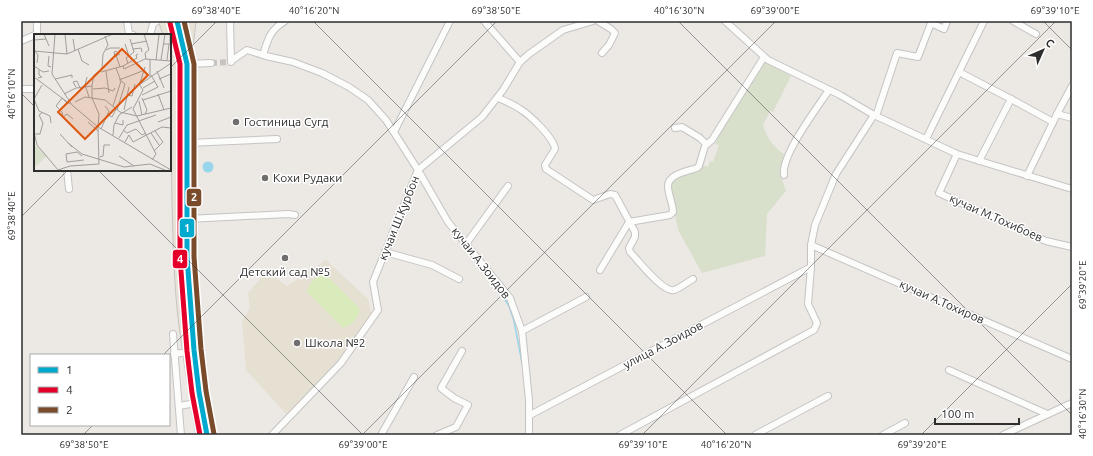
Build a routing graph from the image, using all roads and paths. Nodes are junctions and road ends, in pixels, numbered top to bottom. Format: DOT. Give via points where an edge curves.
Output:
graph roads {
  1 [pos="36,21"];
  2 [pos="127,21"];
  3 [pos="157,21"];
  4 [pos="164,21"];
  5 [pos="190,21"];
  6 [pos="230,21"];
  7 [pos="285,21"];
  8 [pos="450,21"];
  9 [pos="484,21"];
  10 [pos="593,21"];
  11 [pos="598,21"];
  12 [pos="725,21"];
  13 [pos="947,21"];
  14 [pos="984,21"];
  15 [pos="1013,21"];
  16 [pos="180,24"];
  17 [pos="37,34"];
  18 [pos="129,34"];
  19 [pos="150,34"];
  20 [pos="169,34"];
  21 [pos="1036,34"];
  22 [pos="34,35"];
  23 [pos="21,41"];
  24 [pos="171,41"];
  25 [pos="602,53"];
  26 [pos="263,55"];
  27 [pos="764,57"];
  28 [pos="183,60"];
  29 [pos="520,62"];
  30 [pos="211,63"];
  31 [pos="959,72"];
  32 [pos="1072,86"];
  33 [pos="21,89"];
  34 [pos="34,89"];
  35 [pos="829,90"];
  36 [pos="498,98"];
  37 [pos="1011,99"];
  38 [pos="1057,114"];
  39 [pos="875,116"];
  40 [pos="1072,118"];
  41 [pos="1053,122"];
  42 [pos="674,128"];
  43 [pos="394,132"];
  44 [pos="277,139"];
  45 [pos="926,139"];
  46 [pos="188,143"];
  47 [pos="706,144"];
  48 [pos="957,154"];
  49 [pos="979,161"];
  50 [pos="418,170"];
  51 [pos="67,171"];
  52 [pos="784,175"];
  53 [pos="1027,176"];
  54 [pos="508,186"];
  55 [pos="1072,189"];
  56 [pos="69,190"];
  57 [pos="295,215"];
  58 [pos="186,219"];
  59 [pos="629,222"];
  60 [pos="466,244"];
  61 [pos="811,245"];
  62 [pos="1072,247"];
  63 [pos="386,252"];
  64 [pos="811,267"];
  65 [pos="600,270"];
  66 [pos="693,279"];
  67 [pos="459,280"];
  68 [pos="586,297"];
  69 [pos="522,331"];
  70 [pos="173,334"];
  71 [pos="462,351"];
  72 [pos="189,352"];
  73 [pos="174,354"];
  74 [pos="1072,359"];
  75 [pos="949,370"];
  76 [pos="414,377"];
  77 [pos="828,396"];
  78 [pos="196,403"];
  79 [pos="1072,403"];
  80 [pos="179,406"];
  81 [pos="1047,414"];
  82 [pos="530,415"];
  83 [pos="906,423"];
  84 [pos="182,435"];
  85 [pos="202,435"];
  86 [pos="207,435"];
  87 [pos="272,435"];
  88 [pos="381,435"];
  89 [pos="437,435"];
  90 [pos="529,435"];
  91 [pos="620,435"];
  92 [pos="755,435"];
  93 [pos="883,435"];
  94 [pos="1003,435"];
  1 -- 17 [label="street"];
  2 -- 18 [label="street"];
  3 -- 19 [label="street" via="153,24"];
  4 -- 20 [label="main road"];
  5 -- 28 [label="highway"];
  6 -- 26 [label="street, кучаи А.Зоидов" via="231,61 247,50"];
  7 -- 26 [label="street" via="277,26 270,36"];
  8 -- 43 [label="street"];
  9 -- 29 [label="street"];
  10 -- 29 [label="street, кучаи Ш.Қурбон" via="564,30"];
  11 -- 25 [label="street" via="614,33"];
  12 -- 27 [label="street"];
  13 -- 39 [label="street" via="944,29 931,23 918,57 897,53"];
  14 -- 31 [label="street"];
  15 -- 21 [label="street"];
  16 -- 28 [label="highway"];
  22 -- 23 [label="street"];
  24 -- 28 [label="main road"];
  26 -- 43 [label="street, кучаи А.Зоидов" via="293,62 348,87 368,100"];
  27 -- 35 [label="street"];
  27 -- 47 [label="street" via="712,140"];
  28 -- 30 [label="street"];
  28 -- 46 [label="highway"];
  28 -- 72 [label="highway" via="179,259"];
  29 -- 36 [label="street, кучаи Ш.Қурбон"];
  31 -- 37 [label="street"];
  31 -- 45 [label="street"];
  32 -- 38 [label="street"];
  33 -- 34 [label="street"];
  35 -- 39 [label="street"];
  35 -- 52 [label="street" via="788,155"];
  36 -- 50 [label="street, кучаи Ш.Қурбон" via="482,117"];
  36 -- 59 [label="street" via="520,108 555,144 555,149 546,161 546,169 593,200 613,194"];
  37 -- 41 [label="street"];
  37 -- 49 [label="street"];
  38 -- 40 [label="street"];
  38 -- 41 [label="street"];
  39 -- 45 [label="street"];
  39 -- 61 [label="street" via="836,174 815,225"];
  41 -- 53 [label="street"];
  42 -- 47 [label="street" via="682,127"];
  43 -- 50 [label="street, кучаи А.Зоидов"];
  44 -- 46 [label="street"];
  45 -- 48 [label="street"];
  46 -- 58 [label="highway"];
  47 -- 59 [label="street" via="697,168 670,180 668,185 673,212 670,215"];
  48 -- 49 [label="street"];
  48 -- 62 [label="street, кучаи М.Тохибоев" via="939,193 1046,241"];
  49 -- 53 [label="street"];
  50 -- 60 [label="street, кучаи А.Зоидов" via="448,222"];
  50 -- 63 [label="street, кучаи Ш.Қурбон"];
  51 -- 56 [label="street"];
  53 -- 55 [label="street"];
  54 -- 60 [label="street"];
  57 -- 58 [label="street"];
  58 -- 86 [label="highway" via="194,350"];
  59 -- 65 [label="street"];
  59 -- 66 [label="street" via="635,232 628,248 630,252 661,285 674,290"];
  60 -- 69 [label="street, кучаи А.Зоидов" via="510,298"];
  61 -- 64 [label="street"];
  61 -- 74 [label="street, кучаи А.Тохиров"];
  63 -- 67 [label="street" via="432,265"];
  63 -- 87 [label="street, кучаи Ш.Қурбон" via="373,282 378,310 341,363"];
  64 -- 82 [label="street, улица А.Зоидов"];
  64 -- 91 [label="street" via="808,304 817,323 814,330"];
  68 -- 69 [label="street"];
  69 -- 82 [label="street, кучаи А.Зоидов"];
  70 -- 73 [label="street"];
  71 -- 89 [label="street" via="441,388 468,405 456,427"];
  72 -- 73 [label="street"];
  72 -- 78 [label="highway"];
  73 -- 80 [label="street"];
  75 -- 81 [label="street"];
  76 -- 88 [label="street"];
  77 -- 92 [label="street"];
  78 -- 80 [label="street"];
  78 -- 85 [label="highway"];
  79 -- 81 [label="street"];
  80 -- 84 [label="street"];
  81 -- 94 [label="street"];
  82 -- 90 [label="street, кучаи А.Зоидов"];
  83 -- 93 [label="street"];
}
